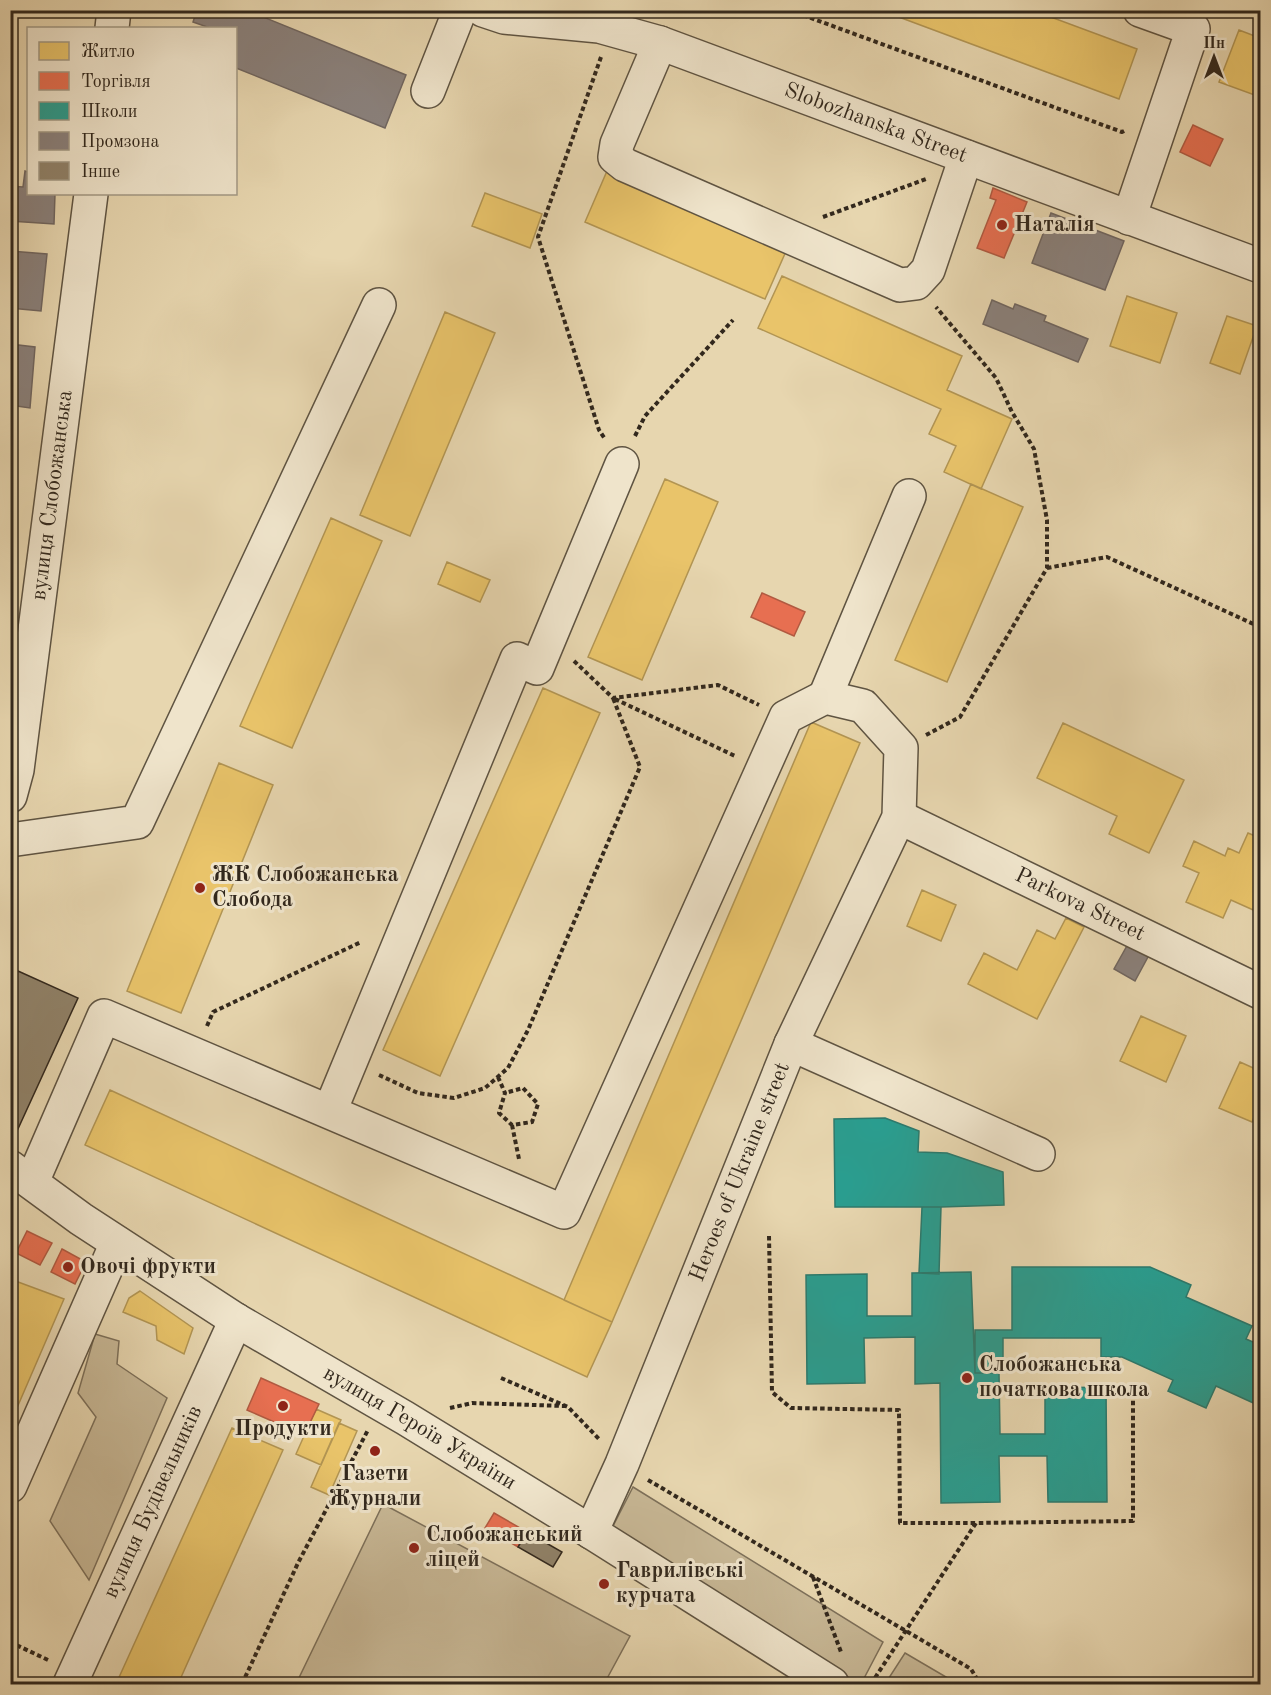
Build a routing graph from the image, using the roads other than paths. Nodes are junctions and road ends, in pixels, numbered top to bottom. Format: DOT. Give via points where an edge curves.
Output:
graph roads {
  1 [pos="114,10"];
  2 [pos="460,10"];
  3 [pos="483,10"];
  4 [pos="1140,10"];
  5 [pos="1196,20"];
  6 [pos="605,22"];
  7 [pos="111,27"];
  8 [pos="660,43"];
  9 [pos="428,91"];
  10 [pos="964,162"];
  11 [pos="91,195"];
  12 [pos="1129,218"];
  13 [pos="1260,266"];
  14 [pos="379,305"];
  15 [pos="622,464"];
  16 [pos="909,496"];
  17 [pos="825,697"];
  18 [pos="10,796"];
  19 [pos="899,817"];
  20 [pos="10,840"];
  21 [pos="1260,991"];
  22 [pos="791,1044"];
  23 [pos="330,1111"];
  24 [pos="1038,1154"];
  25 [pos="18,1178"];
  26 [pos="117,1243"];
  27 [pos="236,1320"];
  28 [pos="10,1486"];
  29 [pos="591,1532"];
  30 [pos="838,1674"];
  31 [pos="72,1679"];
  1 -- 7 [label="street"];
  2 -- 9 [label="street"];
  3 -- 6 [label="street, Slobozhanska Street" via="504,17"];
  4 -- 5 [label="street"];
  5 -- 12 [label="street"];
  6 -- 8 [label="street, Slobozhanska Street"];
  8 -- 10 [label="street, Slobozhanska Street"];
  8 -- 10 [label="street" via="615,157 625,165 900,285 916,283 928,270"];
  10 -- 12 [label="street, Slobozhanska Street"];
  11 -- 18 [label="street, вулиця Слобожанська" via="17,770"];
  12 -- 13 [label="street, Slobozhanska Street"];
  14 -- 20 [label="street" via="137,822"];
  15 -- 23 [label="street" via="537,668 517,659"];
  16 -- 17 [label="street"];
  17 -- 19 [label="street" via="863,706 901,748"];
  17 -- 23 [label="street" via="786,717 564,1212"];
  19 -- 21 [label="street, Parkova Street"];
  19 -- 22 [label="street, Heroes of Ukraine street"];
  22 -- 24 [label="street"];
  22 -- 29 [label="street, Heroes of Ukraine street"];
  23 -- 25 [label="street" via="104,1016"];
  25 -- 26 [label="street, вулиця Героїв України"];
  26 -- 27 [label="street, вулиця Героїв України"];
  26 -- 28 [label="street"];
  27 -- 29 [label="street, вулиця Героїв України"];
  27 -- 31 [label="street, вулиця Будівельників"];
  29 -- 30 [label="street, вулиця Героїв України"];
}
